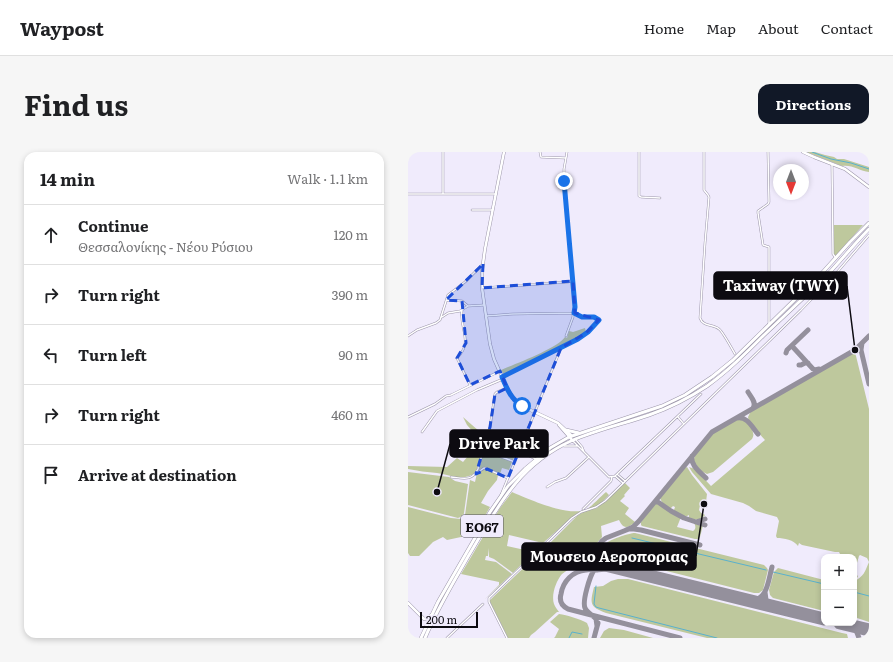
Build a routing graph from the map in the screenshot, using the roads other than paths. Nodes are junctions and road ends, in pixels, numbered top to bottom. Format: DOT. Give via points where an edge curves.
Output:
graph roads {
  1 [pos="443,152"];
  2 [pos="501,152"];
  3 [pos="540,152"];
  4 [pos="568,152"];
  5 [pos="638,152"];
  6 [pos="704,152"];
  7 [pos="768,152"];
  8 [pos="803,152"];
  9 [pos="504,153"];
  10 [pos="566,158"];
  11 [pos="832,164"];
  12 [pos="869,187"];
  13 [pos="408,194"];
  14 [pos="443,194"];
  15 [pos="496,194"];
  16 [pos="660,198"];
  17 [pos="472,210"];
  18 [pos="493,210"];
  19 [pos="869,223"];
  20 [pos="869,229"];
  21 [pos="869,235"];
  22 [pos="836,258"];
  23 [pos="483,264"];
  24 [pos="572,280"];
  25 [pos="482,288"];
  26 [pos="446,300"];
  27 [pos="484,305"];
  28 [pos="468,306"];
  29 [pos="462,310"];
  30 [pos="574,313"];
  31 [pos="486,316"];
  32 [pos="440,320"];
  33 [pos="769,324"];
  34 [pos="408,336"];
  35 [pos="566,336"];
  36 [pos="561,348"];
  37 [pos="735,354"];
  38 [pos="500,372"];
  39 [pos="502,377"];
  40 [pos="470,385"];
  41 [pos="507,389"];
  42 [pos="702,394"];
  43 [pos="534,412"];
  44 [pos="408,417"];
  45 [pos="678,417"];
  46 [pos="555,422"];
  47 [pos="684,424"];
  48 [pos="566,430"];
  49 [pos="422,432"];
  50 [pos="581,432"];
  51 [pos="570,437"];
  52 [pos="523,439"];
  53 [pos="574,440"];
  54 [pos="578,447"];
  55 [pos="559,448"];
  56 [pos="483,450"];
  57 [pos="519,451"];
  58 [pos="544,452"];
  59 [pos="584,452"];
  60 [pos="589,457"];
  61 [pos="536,459"];
  62 [pos="515,462"];
  63 [pos="476,474"];
  64 [pos="618,475"];
  65 [pos="615,476"];
  66 [pos="451,477"];
  67 [pos="612,477"];
  68 [pos="508,478"];
  69 [pos="624,482"];
  70 [pos="547,487"];
  71 [pos="499,498"];
  72 [pos="582,509"];
  73 [pos="408,603"];
  74 [pos="483,604"];
  75 [pos="431,615"];
  76 [pos="424,619"];
  77 [pos="427,625"];
  78 [pos="422,638"];
  79 [pos="425,638"];
  80 [pos="447,638"];
  81 [pos="507,638"];
  1 -- 14 [label="street"];
  2 -- 9 [label="street" via="502,155"];
  3 -- 10 [label="street" via="541,158"];
  4 -- 10 [label="street"];
  5 -- 16 [label="street" via="639,196"];
  6 -- 37 [label="street" via="704,190 709,197 700,318 703,323 719,329"];
  7 -- 33 [label="street" via="769,202 758,213 763,245 769,247"];
  8 -- 11 [label="main road"];
  9 -- 15 [label="main road"];
  10 -- 24 [label="street" via="564,181"];
  11 -- 12 [label="main road" via="847,170"];
  11 -- 22 [label="street" via="833,252"];
  13 -- 14 [label="street"];
  14 -- 15 [label="street"];
  15 -- 18 [label="main road"];
  17 -- 18 [label="street"];
  18 -- 23 [label="main road"];
  19 -- 22 [label="main road"];
  20 -- 53 [label="main road" via="822,280 715,380 668,408"];
  21 -- 47 [label="street" via="807,305"];
  22 -- 33 [label="main road"];
  23 -- 25 [label="main road"];
  23 -- 26 [label="street" via="450,293"];
  24 -- 25 [label="street"];
  24 -- 30 [label="street"];
  25 -- 27 [label="main road"];
  26 -- 28 [label="street" via="462,301"];
  26 -- 32 [label="street"];
  27 -- 28 [label="street"];
  27 -- 31 [label="main road"];
  28 -- 29 [label="street"];
  29 -- 32 [label="street" via="446,314"];
  29 -- 40 [label="street" via="466,343 457,358"];
  30 -- 31 [label="street"];
  30 -- 35 [label="street"];
  30 -- 36 [label="street" via="599,320 586,333"];
  31 -- 38 [label="main road" via="490,344"];
  32 -- 34 [label="street"];
  33 -- 50 [label="main road" via="712,378 689,393 650,410"];
  36 -- 39 [label="street"];
  36 -- 43 [label="street"];
  38 -- 39 [label="main road"];
  38 -- 40 [label="street"];
  39 -- 41 [label="main road"];
  39 -- 49 [label="street" via="437,411"];
  40 -- 44 [label="street"];
  41 -- 43 [label="main road" via="516,402"];
  41 -- 56 [label="street" via="496,394"];
  42 -- 45 [label="street"];
  43 -- 46 [label="main road"];
  43 -- 52 [label="street"];
  45 -- 47 [label="street"];
  45 -- 64 [label="street"];
  46 -- 48 [label="main road"];
  46 -- 51 [label="main road"];
  47 -- 69 [label="street"];
  48 -- 50 [label="main road"];
  48 -- 51 [label="main road"];
  50 -- 51 [label="main road"];
  51 -- 53 [label="main road"];
  51 -- 58 [label="main road, ΕΟ67"];
  52 -- 57 [label="street"];
  52 -- 58 [label="street"];
  53 -- 54 [label="street"];
  53 -- 55 [label="main road, ΕΟ67"];
  53 -- 59 [label="street"];
  54 -- 55 [label="street"];
  54 -- 59 [label="street"];
  55 -- 79 [label="main road, ΕΟ67" via="523,475 500,503 446,594"];
  56 -- 62 [label="street"];
  56 -- 63 [label="street"];
  57 -- 61 [label="street"];
  57 -- 62 [label="street"];
  58 -- 61 [label="main road, ΕΟ67"];
  59 -- 60 [label="street"];
  60 -- 67 [label="street"];
  60 -- 70 [label="street" via="566,478"];
  61 -- 71 [label="main road, ΕΟ67" via="514,479"];
  62 -- 68 [label="street"];
  63 -- 66 [label="street" via="466,478"];
  63 -- 68 [label="street" via="484,468"];
  64 -- 65 [label="street"];
  64 -- 69 [label="street"];
  65 -- 67 [label="street"];
  65 -- 69 [label="street"];
  67 -- 72 [label="street" via="611,481"];
  68 -- 71 [label="street"];
  69 -- 81 [label="street" via="599,505 572,518 489,598"];
  71 -- 75 [label="main road, ΕΟ67"];
  73 -- 76 [label="main road"];
  74 -- 80 [label="street"];
  75 -- 76 [label="main road"];
  75 -- 77 [label="main road, ΕΟ67"];
  76 -- 77 [label="main road"];
  77 -- 78 [label="main road, ΕΟ67"];
}
